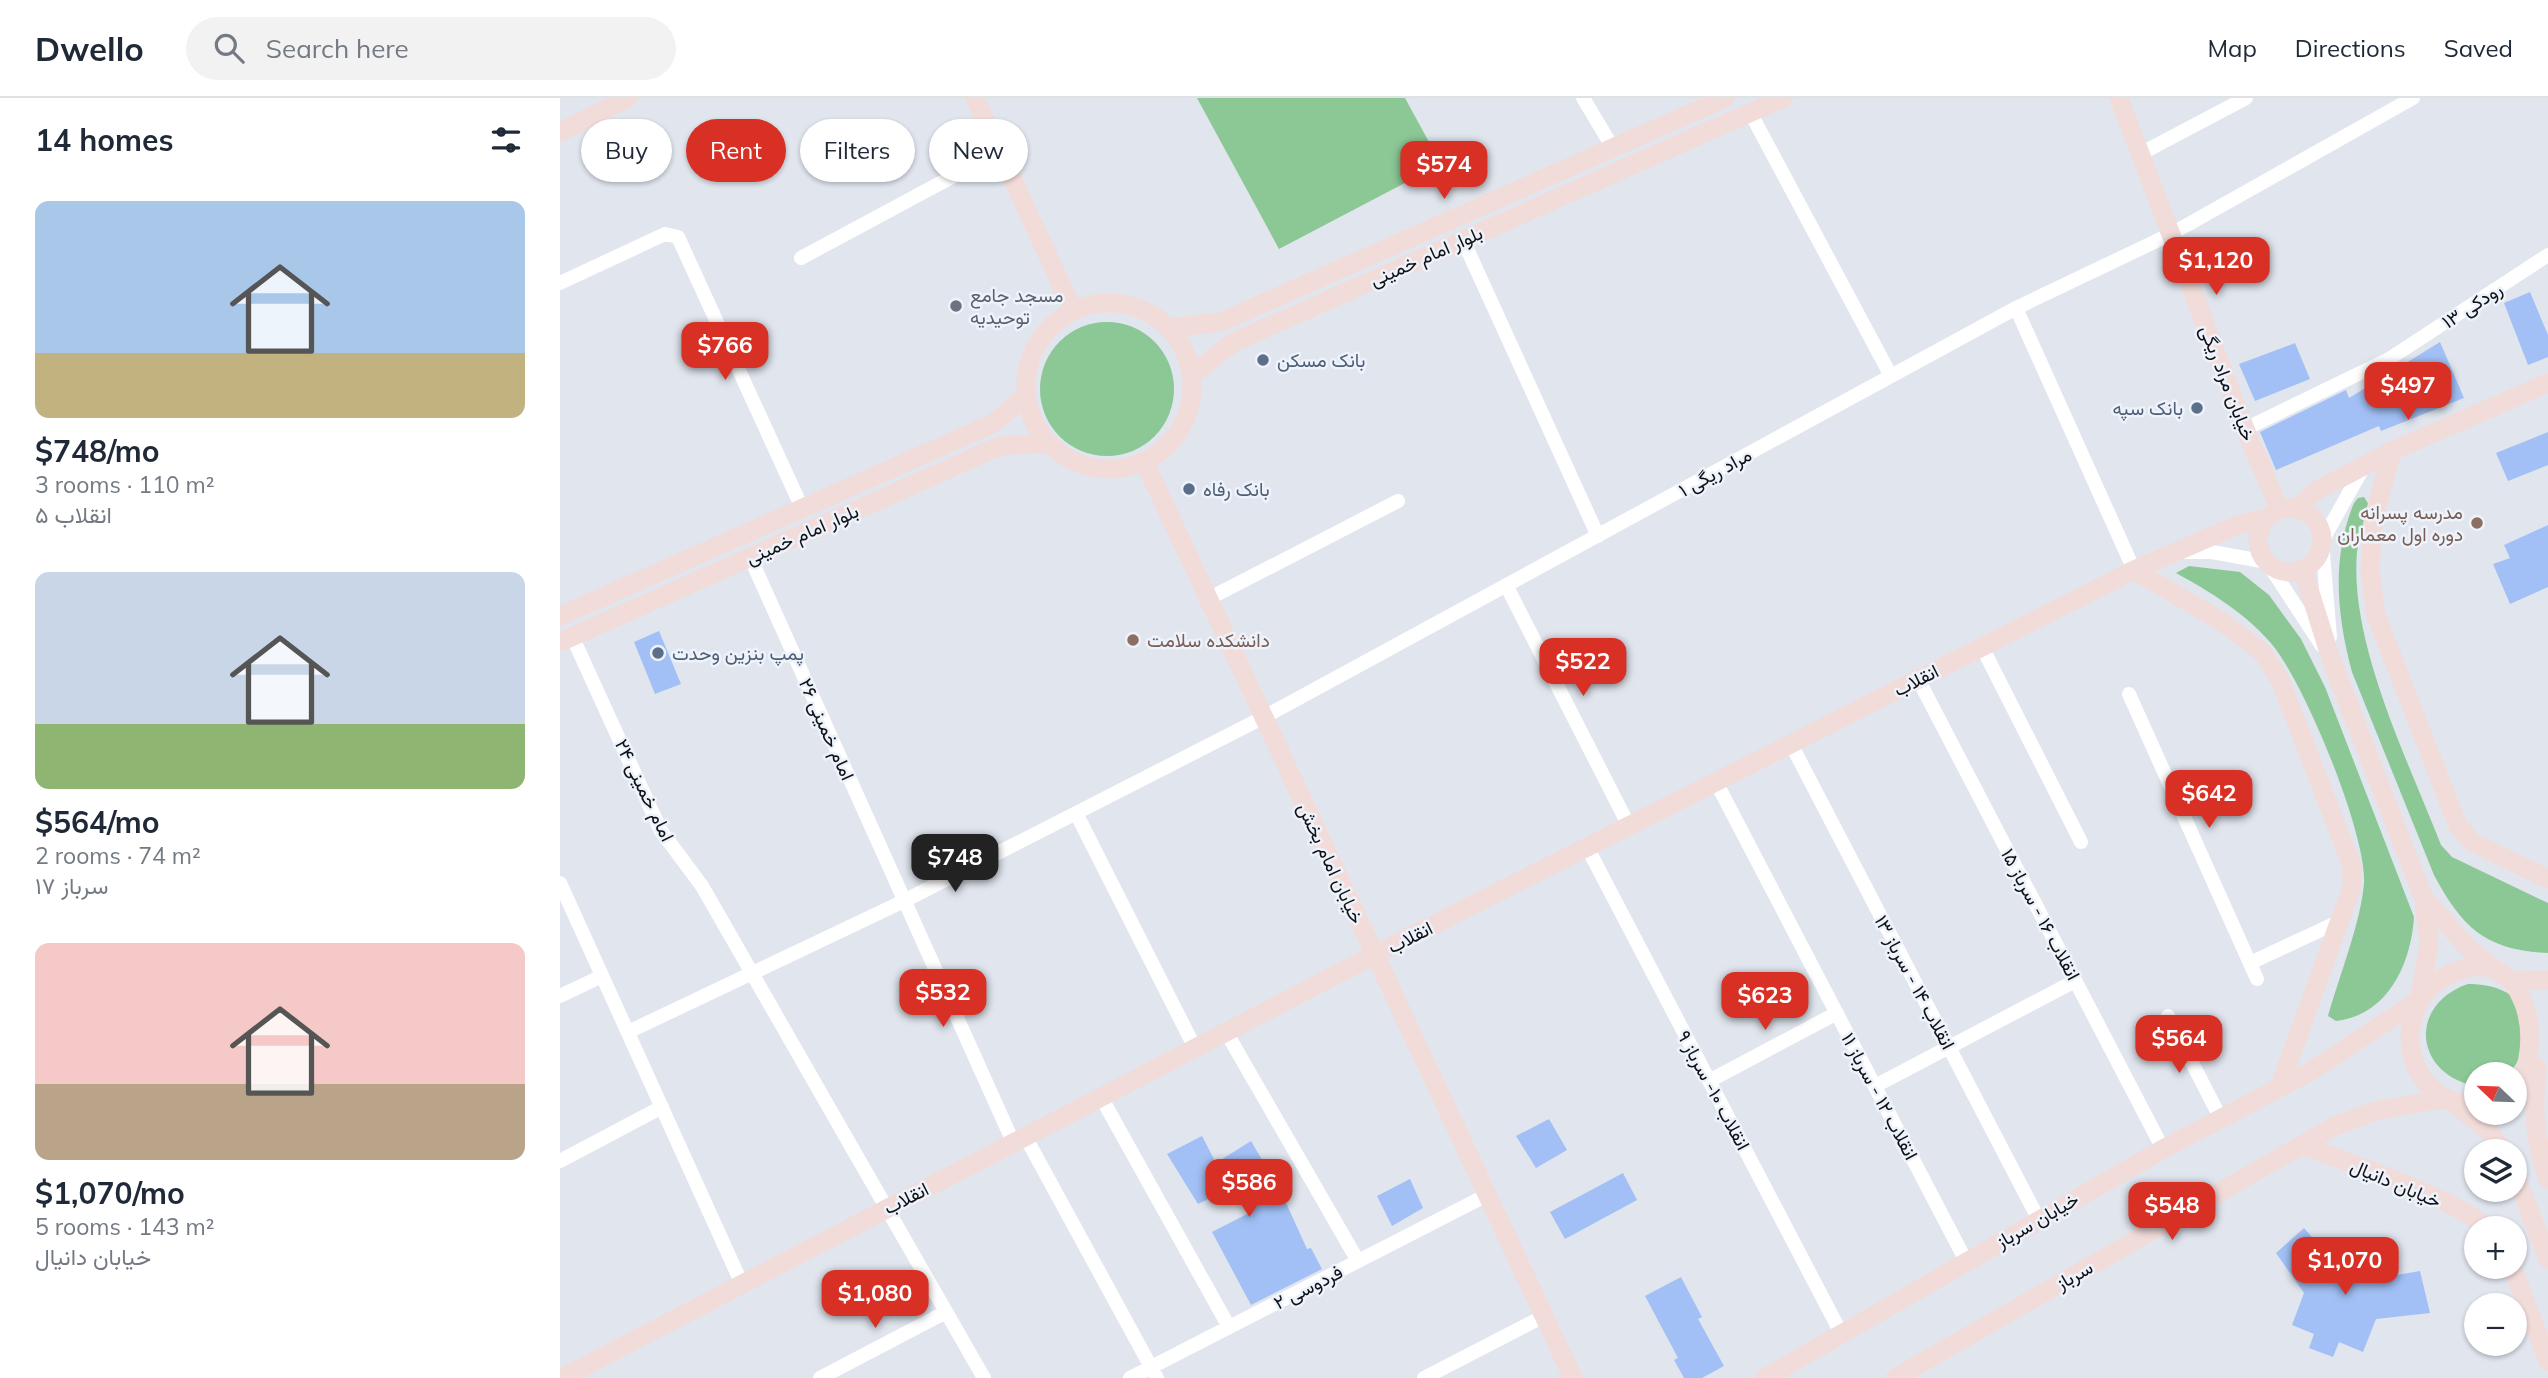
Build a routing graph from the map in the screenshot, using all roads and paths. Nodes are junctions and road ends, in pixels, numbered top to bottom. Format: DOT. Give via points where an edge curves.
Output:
graph roads {
  1 [pos="628,98"];
  2 [pos="975,98"];
  3 [pos="1583,98"];
  4 [pos="1724,98"];
  5 [pos="1783,98"];
  6 [pos="2119,98"];
  7 [pos="2246,98"];
  8 [pos="2413,98"];
  9 [pos="1750,112"];
  10 [pos="985,119"];
  11 [pos="560,132"];
  12 [pos="1613,148"];
  13 [pos="2140,154"];
  14 [pos="942,182"];
  15 [pos="1014,182"];
  16 [pos="2171,234"];
  17 [pos="1463,240"];
  18 [pos="2548,256"];
  19 [pos="801,258"];
  20 [pos="560,283"];
  21 [pos="2016,308"];
  22 [pos="1073,310"];
  23 [pos="1170,328"];
  24 [pos="1192,375"];
  25 [pos="1891,376"];
  26 [pos="2548,383"];
  27 [pos="1026,396"];
  28 [pos="2245,429"];
  29 [pos="1047,443"];
  30 [pos="2392,450"];
  31 [pos="1144,461"];
  32 [pos="2363,468"];
  33 [pos="1398,501"];
  34 [pos="802,508"];
  35 [pos="2281,512"];
  36 [pos="1598,536"];
  37 [pos="2322,541"];
  38 [pos="2174,552"];
  39 [pos="750,557"];
  40 [pos="2267,562"];
  41 [pos="2134,570"];
  42 [pos="2303,570"];
  43 [pos="1506,585"];
  44 [pos="1208,599"];
  45 [pos="560,616"];
  46 [pos="566,639"];
  47 [pos="1982,647"];
  48 [pos="2331,659"];
  49 [pos="1918,679"];
  50 [pos="2129,694"];
  51 [pos="1264,717"];
  52 [pos="1791,744"];
  53 [pos="1716,782"];
  54 [pos="1076,813"];
  55 [pos="1629,826"];
  56 [pos="2081,842"];
  57 [pos="1587,847"];
  58 [pos="2548,879"];
  59 [pos="560,883"];
  60 [pos="2424,898"];
  61 [pos="904,901"];
  62 [pos="2340,921"];
  63 [pos="1374,955"];
  64 [pos="2249,963"];
  65 [pos="2498,971"];
  66 [pos="751,973"];
  67 [pos="602,976"];
  68 [pos="2257,979"];
  69 [pos="2548,980"];
  70 [pos="2076,981"];
  71 [pos="2517,981"];
  72 [pos="560,996"];
  73 [pos="2419,1000"];
  74 [pos="1837,1013"];
  75 [pos="2168,1016"];
  76 [pos="628,1032"];
  77 [pos="1226,1032"];
  78 [pos="1949,1047"];
  79 [pos="1195,1048"];
  80 [pos="2543,1063"];
  81 [pos="2527,1080"];
  82 [pos="1709,1081"];
  83 [pos="1875,1086"];
  84 [pos="2278,1088"];
  85 [pos="1101,1097"];
  86 [pos="2447,1098"];
  87 [pos="2464,1102"];
  88 [pos="662,1107"];
  89 [pos="2221,1119"];
  90 [pos="1019,1139"];
  91 [pos="2495,1139"];
  92 [pos="2303,1144"];
  93 [pos="2163,1149"];
  94 [pos="560,1161"];
  95 [pos="2548,1178"];
  96 [pos="1487,1195"];
  97 [pos="2526,1202"];
  98 [pos="886,1208"];
  99 [pos="2469,1216"];
  100 [pos="2039,1220"];
  101 [pos="2548,1259"];
  102 [pos="1359,1261"];
  103 [pos="1966,1261"];
  104 [pos="2517,1279"];
  105 [pos="741,1282"];
  106 [pos="946,1312"];
  107 [pos="1544,1316"];
  108 [pos="1229,1327"];
  109 [pos="1841,1333"];
  110 [pos="2548,1361"];
  111 [pos="1153,1373"];
  112 [pos="562,1378"];
  113 [pos="820,1378"];
  114 [pos="984,1378"];
  115 [pos="1129,1378"];
  116 [pos="1424,1378"];
  117 [pos="1573,1378"];
  118 [pos="1765,1378"];
  119 [pos="1895,1378"];
  1 -- 11 [label="main road"];
  2 -- 10 [label="main road"];
  3 -- 12 [label="street"];
  4 -- 12 [label="main road, بلوار امام خمینی"];
  5 -- 9 [label="main road, بلوار امام خمینی"];
  6 -- 13 [label="main road, خیابان مراد ریگی"];
  7 -- 13 [label="street"];
  8 -- 16 [label="street, مراد ریگی ۱"];
  9 -- 17 [label="main road, بلوار امام خمینی"];
  9 -- 25 [label="street"];
  12 -- 23 [label="main road, بلوار امام خمینی" via="1221,322"];
  13 -- 16 [label="main road, خیابان مراد ریگی"];
  14 -- 19 [label="street"];
  15 -- 22 [label="main road"];
  16 -- 21 [label="street, مراد ریگی ۱"];
  16 -- 28 [label="main road, خیابان مراد ریگی"];
  17 -- 24 [label="main road, بلوار امام خمینی" via="1232,343"];
  17 -- 36 [label="street"];
  18 -- 28 [label="street, رودکی ۱۳" via="2389,359"];
  20 -- 34 [label="street" via="665,234 678,237"];
  21 -- 25 [label="street, مراد ریگی ۱"];
  21 -- 41 [label="street"];
  22 -- 23 [label="main road" via="1099,302 1125,303 1149,312"];
  22 -- 27 [label="main road" via="1052,324 1036,345 1027,370"];
  23 -- 24 [label="main road" via="1185,350"];
  24 -- 31 [label="main road" via="1191,401 1182,426 1166,447"];
  25 -- 36 [label="street, مراد ریگی ۱"];
  26 -- 30 [label="main road, انقلاب"];
  27 -- 29 [label="main road" via="1033,421"];
  27 -- 34 [label="main road, بلوار امام خمینی" via="992,424"];
  28 -- 35 [label="main road, خیابان مراد ریگی"];
  29 -- 31 [label="main road" via="1068,459 1093,468 1119,469"];
  29 -- 39 [label="main road, بلوار امام خمینی" via="1000,446"];
  30 -- 32 [label="main road, انقلاب"];
  30 -- 58 [label="main road" via="2373,521 2370,571 2376,615 2458,826 2472,842"];
  31 -- 44 [label="main road, خیابان امام بخش"];
  32 -- 35 [label="main road, انقلاب"];
  32 -- 37 [label="street"];
  33 -- 44 [label="street"];
  34 -- 45 [label="main road, بلوار امام خمینی"];
  35 -- 37 [label="main road" via="2312,517"];
  35 -- 38 [label="main road, انقلاب"];
  35 -- 40 [label="main road" via="2259,535 2258,545"];
  36 -- 43 [label="street, مراد ریگی ۱"];
  37 -- 42 [label="main road" via="2316,558"];
  37 -- 48 [label="street"];
  38 -- 40 [label="street" via="2212,552"];
  38 -- 41 [label="main road, انقلاب"];
  39 -- 46 [label="main road, بلوار امام خمینی"];
  39 -- 61 [label="street, امام خمینی ۲۶"];
  40 -- 42 [label="main road" via="2284,572"];
  40 -- 48 [label="street"];
  41 -- 47 [label="main road, انقلاب"];
  41 -- 62 [label="main road" via="2221,621 2263,653 2280,680 2352,866 2352,887"];
  42 -- 48 [label="main road"];
  43 -- 51 [label="street, مراد ریگی ۱"];
  43 -- 55 [label="street"];
  44 -- 51 [label="main road, خیابان امام بخش"];
  46 -- 66 [label="street, امام خمینی ۲۴" via="661,831 702,886"];
  47 -- 49 [label="main road, انقلاب"];
  47 -- 56 [label="street"];
  48 -- 60 [label="main road"];
  49 -- 52 [label="main road, انقلاب"];
  49 -- 70 [label="street, انقلاب ۱۶ - سرباز ۱۵"];
  50 -- 64 [label="street"];
  51 -- 54 [label="street, مراد ریگی ۱"];
  51 -- 63 [label="main road, خیابان امام بخش"];
  52 -- 53 [label="main road, انقلاب"];
  52 -- 78 [label="street, انقلاب ۱۴ - سرباز ۱۳"];
  53 -- 55 [label="main road, انقلاب"];
  53 -- 74 [label="street, انقلاب ۱۲ - سرباز ۱۱"];
  54 -- 61 [label="street, مراد ریگی ۱"];
  54 -- 79 [label="street"];
  55 -- 57 [label="main road, انقلاب"];
  57 -- 63 [label="main road, انقلاب"];
  57 -- 82 [label="street, انقلاب ۱۰- سرباز ۹"];
  59 -- 67 [label="street"];
  60 -- 65 [label="main road" via="2461,941"];
  60 -- 73 [label="main road" via="2429,944"];
  61 -- 66 [label="street, مراد ریگی ۱"];
  61 -- 90 [label="street, امام خمینی ۲۶"];
  62 -- 64 [label="street"];
  62 -- 84 [label="main road"];
  63 -- 77 [label="main road, انقلاب"];
  63 -- 96 [label="main road, خیابان امام بخش"];
  64 -- 68 [label="street"];
  65 -- 71 [label="main road"];
  65 -- 73 [label="main road, خیابان سرباز" via="2454,972 2434,983"];
  66 -- 76 [label="street, مراد ریگی ۱"];
  66 -- 98 [label="street, امام خمینی ۲۴"];
  67 -- 72 [label="street"];
  67 -- 76 [label="street"];
  69 -- 71 [label="main road"];
  70 -- 78 [label="street"];
  70 -- 93 [label="street, انقلاب ۱۶ - سرباز ۱۵"];
  71 -- 80 [label="main road" via="2532,995 2541,1014"];
  73 -- 84 [label="main road, خیابان سرباز" via="2388,1024"];
  73 -- 86 [label="main road" via="2410,1021 2409,1044 2422,1075"];
  74 -- 82 [label="street"];
  74 -- 83 [label="street, انقلاب ۱۲ - سرباز ۱۱"];
  75 -- 89 [label="street"];
  76 -- 88 [label="street"];
  77 -- 79 [label="main road, انقلاب"];
  77 -- 102 [label="street"];
  78 -- 83 [label="street"];
  78 -- 100 [label="street, انقلاب ۱۴ - سرباز ۱۳"];
  79 -- 85 [label="main road, انقلاب"];
  80 -- 81 [label="main road"];
  80 -- 95 [label="main road" via="2534,1122"];
  82 -- 109 [label="street, انقلاب ۱۰- سرباز ۹"];
  83 -- 103 [label="street, انقلاب ۱۲ - سرباز ۱۱"];
  84 -- 89 [label="main road, خیابان سرباز"];
  85 -- 90 [label="main road, انقلاب"];
  85 -- 108 [label="street"];
  86 -- 87 [label="main road"];
  86 -- 91 [label="main road"];
  86 -- 92 [label="main road, سرباز" via="2375,1111"];
  88 -- 94 [label="street"];
  88 -- 105 [label="street"];
  89 -- 93 [label="main road, خیابان سرباز"];
  90 -- 98 [label="main road, انقلاب"];
  90 -- 111 [label="street, امام خمینی ۲۶"];
  92 -- 99 [label="main road, خیابان دانیال"];
  92 -- 119 [label="main road, سرباز"];
  93 -- 100 [label="main road, خیابان سرباز"];
  96 -- 102 [label="street, فردوسی ۲"];
  96 -- 107 [label="main road, خیابان امام بخش"];
  97 -- 101 [label="main road"];
  98 -- 105 [label="main road, انقلاب"];
  98 -- 106 [label="street, امام خمینی ۲۴"];
  100 -- 103 [label="main road, خیابان سرباز"];
  102 -- 108 [label="street, فردوسی ۲"];
  103 -- 109 [label="main road, خیابان سرباز"];
  104 -- 110 [label="main road"];
  105 -- 112 [label="main road, انقلاب"];
  106 -- 113 [label="street"];
  106 -- 114 [label="street, امام خمینی ۲۴"];
  107 -- 116 [label="street"];
  107 -- 117 [label="main road, خیابان امام بخش"];
  108 -- 111 [label="street, فردوسی ۲"];
  109 -- 118 [label="main road, خیابان سرباز"];
  111 -- 115 [label="street, فردوسی ۲"];
}
